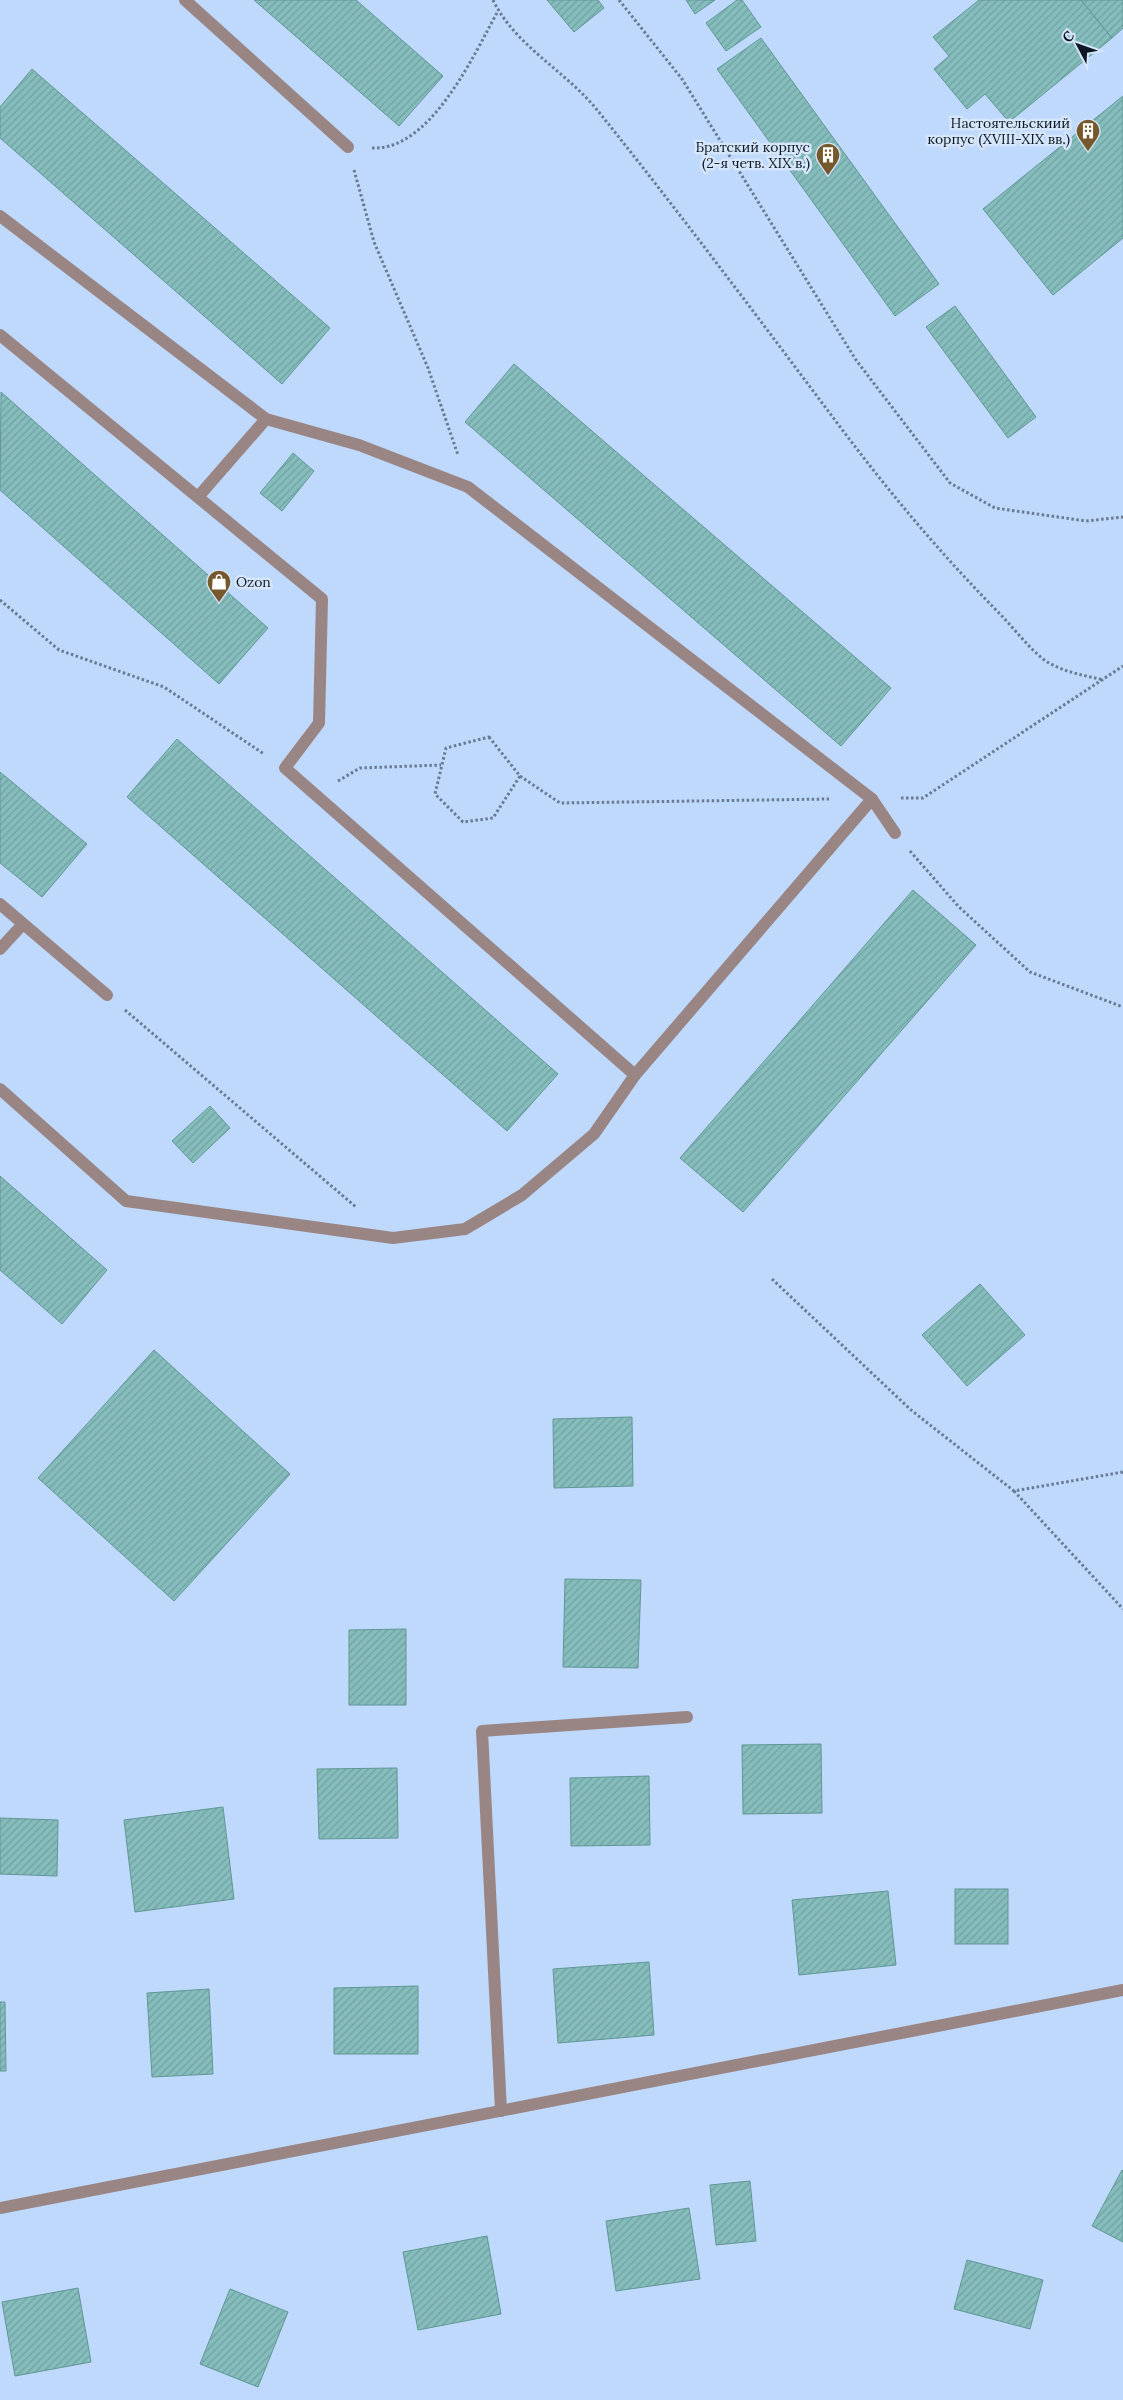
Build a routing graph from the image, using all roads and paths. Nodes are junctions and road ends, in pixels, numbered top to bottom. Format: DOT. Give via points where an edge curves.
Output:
graph roads {
  1 [pos="186,0"];
  2 [pos="492,0"];
  3 [pos="619,0"];
  4 [pos="498,11"];
  5 [pos="348,147"];
  6 [pos="0,216"];
  7 [pos="0,335"];
  8 [pos="266,419"];
  9 [pos="468,487"];
  10 [pos="198,497"];
  11 [pos="1123,516"];
  12 [pos="0,600"];
  13 [pos="1123,666"];
  14 [pos="1104,680"];
  15 [pos="441,765"];
  16 [pos="285,768"];
  17 [pos="520,776"];
  18 [pos="315,795"];
  19 [pos="872,799"];
  20 [pos="895,833"];
  21 [pos="0,904"];
  22 [pos="23,924"];
  23 [pos="0,950"];
  24 [pos="107,994"];
  25 [pos="1123,1007"];
  26 [pos="636,1075"];
  27 [pos="0,1089"];
  28 [pos="393,1238"];
  29 [pos="772,1279"];
  30 [pos="1123,1472"];
  31 [pos="1014,1491"];
  32 [pos="1123,1609"];
  33 [pos="687,1717"];
  34 [pos="1123,1990"];
  35 [pos="501,2111"];
  36 [pos="0,2208"];
  1 -- 5 [label="street"];
  2 -- 4 [label="path"];
  3 -- 11 [label="path" via="682,79 856,360 950,483 995,508 1086,521"];
  4 -- 5 [label="path" via="451,95 417,132 384,148"];
  4 -- 14 [label="path" via="520,38 596,108 914,522 964,578 1042,658 1060,670"];
  5 -- 9 [label="path" via="374,242 428,368"];
  6 -- 8 [label="street"];
  7 -- 10 [label="street"];
  8 -- 9 [label="street" via="359,445"];
  8 -- 10 [label="street"];
  9 -- 19 [label="street"];
  10 -- 16 [label="street" via="322,599 319,722"];
  12 -- 16 [label="path" via="58,650 164,687"];
  13 -- 14 [label="path"];
  14 -- 19 [label="path" via="923,798"];
  15 -- 17 [label="path" via="446,748 489,737"];
  15 -- 17 [label="path" via="435,794 463,822 493,818"];
  15 -- 18 [label="path" via="360,768"];
  16 -- 18 [label="street"];
  17 -- 19 [label="path" via="560,803"];
  18 -- 26 [label="street"];
  19 -- 20 [label="street"];
  19 -- 26 [label="street"];
  20 -- 25 [label="path" via="959,907 1030,972"];
  21 -- 22 [label="street"];
  22 -- 23 [label="street"];
  22 -- 24 [label="street"];
  24 -- 28 [label="path"];
  26 -- 28 [label="street" via="594,1134 522,1195 465,1229"];
  27 -- 28 [label="street" via="126,1201"];
  29 -- 31 [label="path" via="911,1410"];
  30 -- 31 [label="path"];
  31 -- 32 [label="path"];
  33 -- 35 [label="street" via="482,1731"];
  34 -- 35 [label="street"];
  35 -- 36 [label="street"];
}
